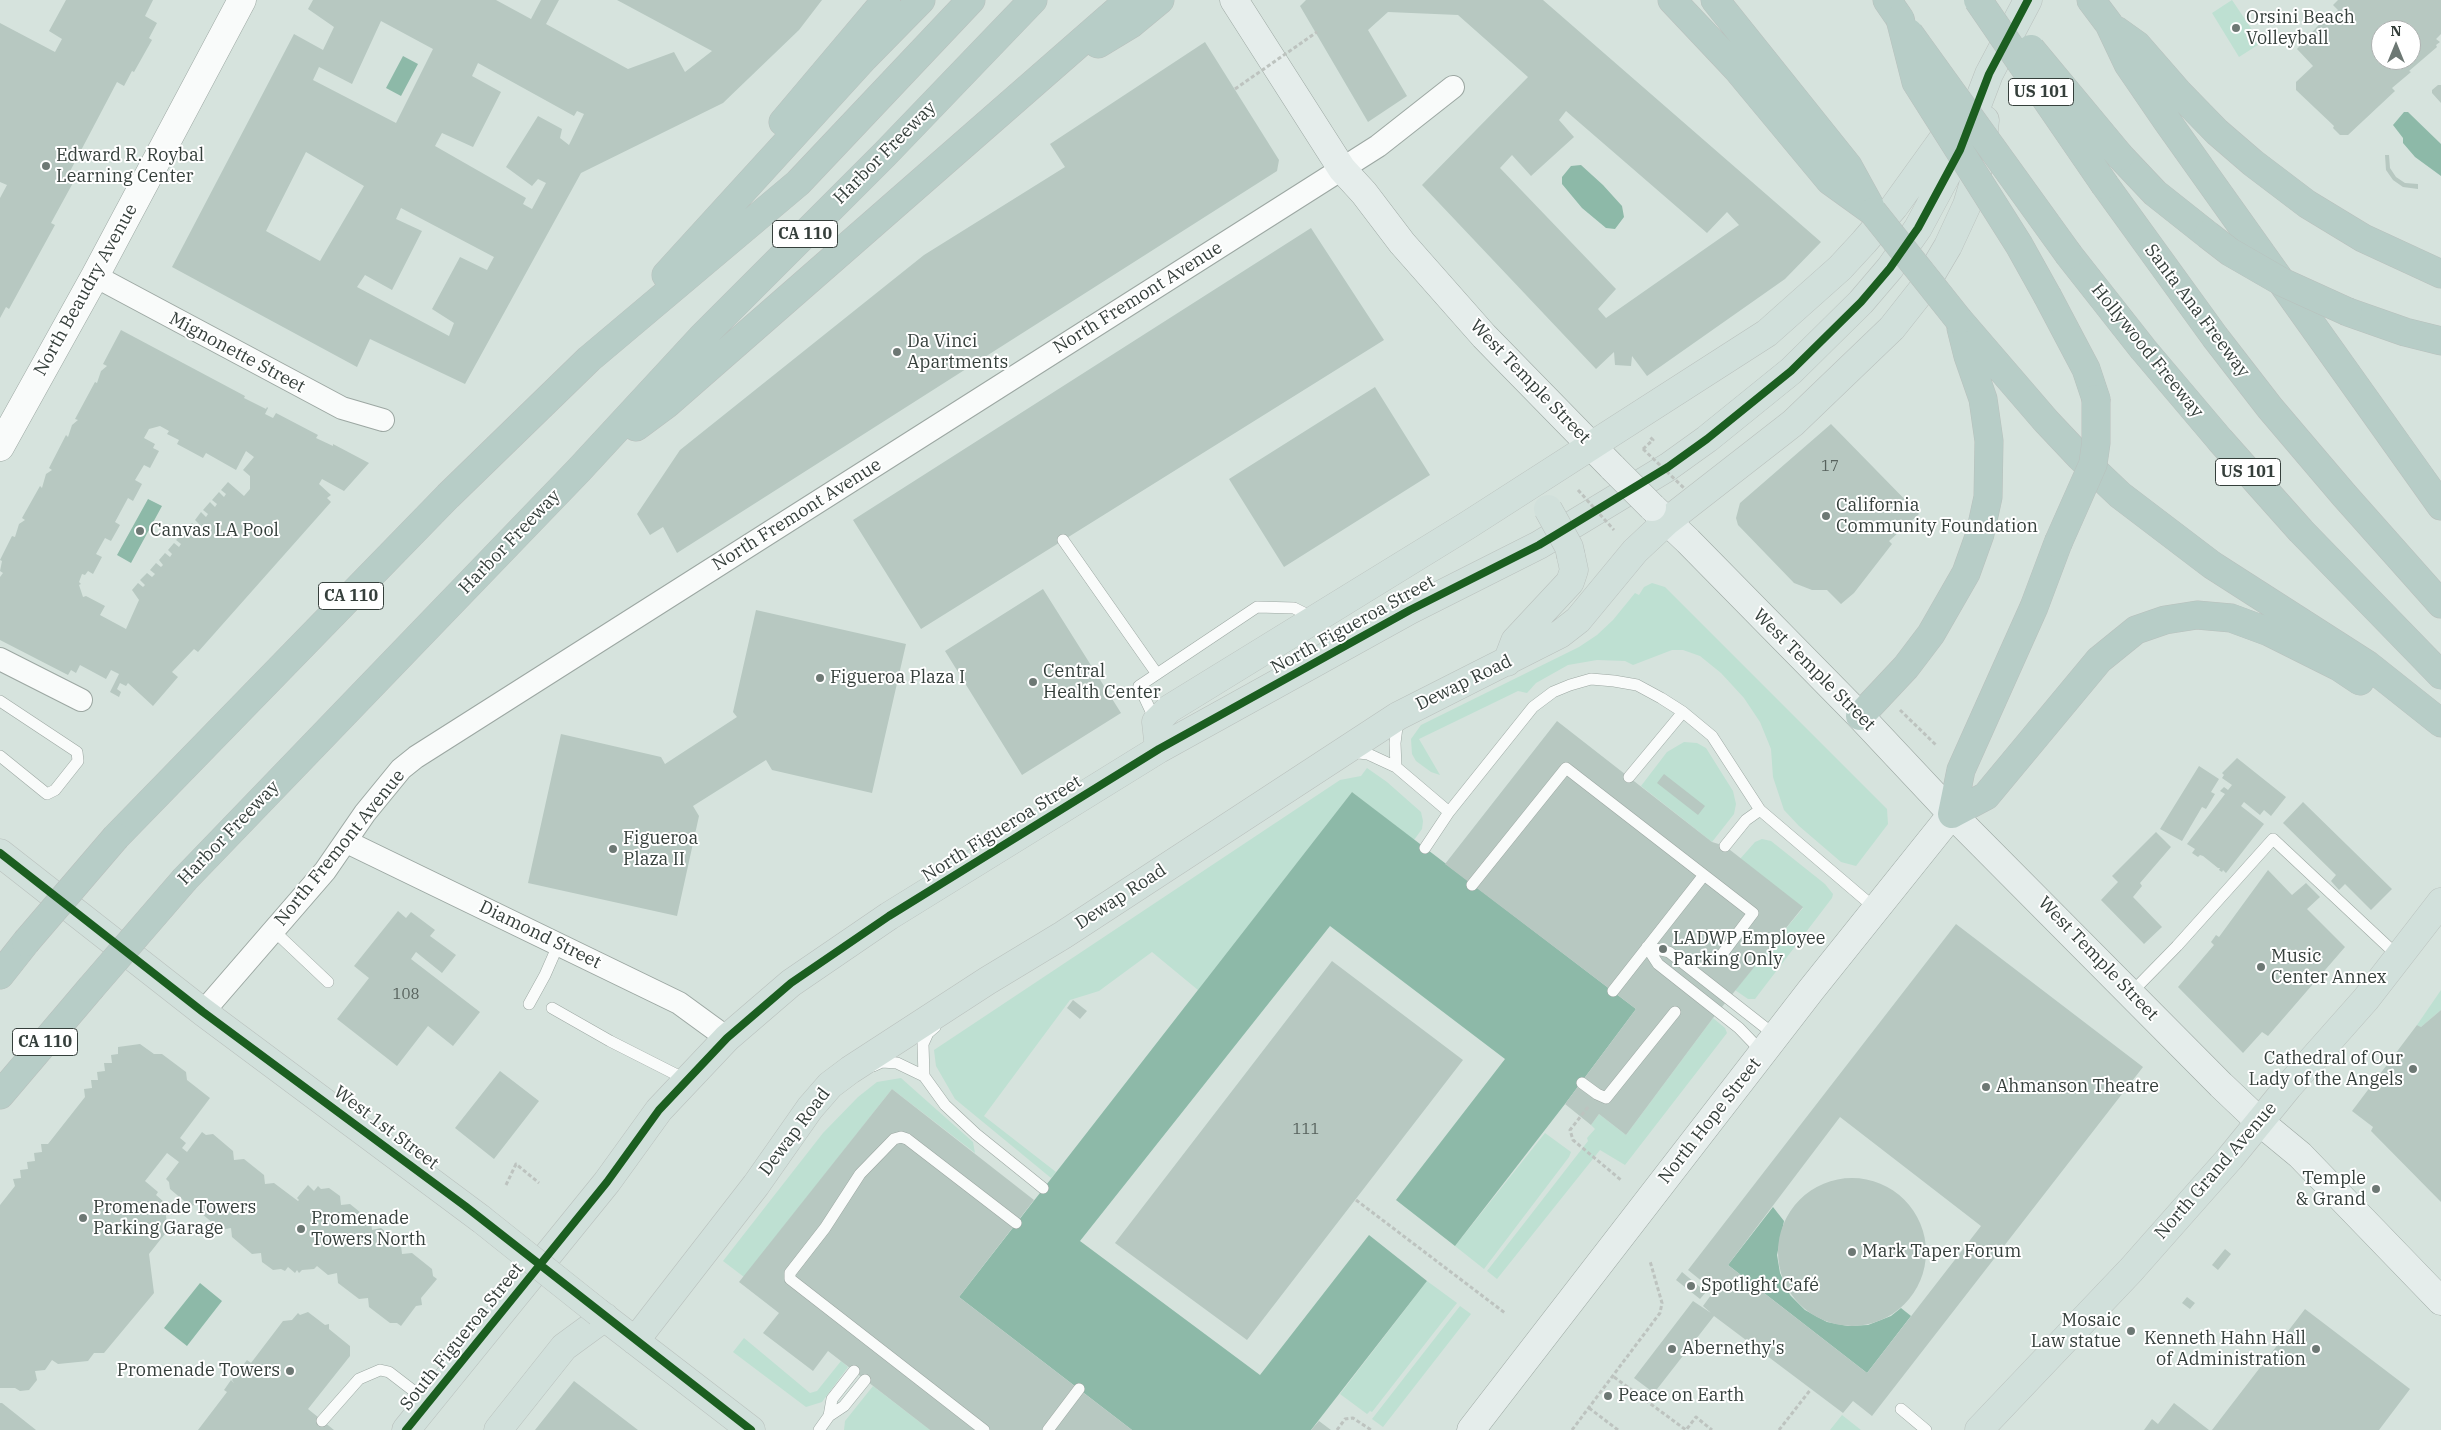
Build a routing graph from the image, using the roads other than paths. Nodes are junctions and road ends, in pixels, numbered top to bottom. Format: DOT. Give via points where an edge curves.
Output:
graph roads {
  1 [pos="242,0"];
  2 [pos="886,0"];
  3 [pos="921,0"];
  4 [pos="971,0"];
  5 [pos="1033,0"];
  6 [pos="1129,0"];
  7 [pos="1160,0"];
  8 [pos="1234,0"];
  9 [pos="1672,0"];
  10 [pos="1715,0"];
  11 [pos="1978,0"];
  12 [pos="1990,0"];
  13 [pos="2028,0"];
  14 [pos="2091,0"];
  15 [pos="1893,10"];
  16 [pos="2132,54"];
  17 [pos="1989,74"];
  18 [pos="1045,75"];
  19 [pos="1453,87"];
  20 [pos="1799,125"];
  21 [pos="1342,169"];
  22 [pos="2441,274"];
  23 [pos="95,276"];
  24 [pos="2441,341"];
  25 [pos="1974,351"];
  26 [pos="588,359"];
  27 [pos="383,420"];
  28 [pos="0,446"];
  29 [pos="1591,446"];
  30 [pos="579,470"];
  31 [pos="1518,492"];
  32 [pos="2441,506"];
  33 [pos="1659,515"];
  34 [pos="1063,540"];
  35 [pos="2441,604"];
  36 [pos="1314,618"];
  37 [pos="0,659"];
  38 [pos="1507,662"];
  39 [pos="1157,674"];
  40 [pos="2441,675"];
  41 [pos="80,700"];
  42 [pos="0,701"];
  43 [pos="1683,712"];
  44 [pos="1398,716"];
  45 [pos="1860,716"];
  46 [pos="1156,722"];
  47 [pos="2441,723"];
  48 [pos="2441,728"];
  49 [pos="1159,750"];
  50 [pos="0,756"];
  51 [pos="1328,762"];
  52 [pos="1396,767"];
  53 [pos="1629,777"];
  54 [pos="1760,810"];
  55 [pos="1449,812"];
  56 [pos="1952,814"];
  57 [pos="347,842"];
  58 [pos="1725,846"];
  59 [pos="1425,848"];
  60 [pos="0,853"];
  61 [pos="1704,875"];
  62 [pos="1472,885"];
  63 [pos="2441,902"];
  64 [pos="1876,909"];
  65 [pos="274,930"];
  66 [pos="558,943"];
  67 [pos="1647,947"];
  68 [pos="1720,956"];
  69 [pos="2399,956"];
  70 [pos="10,961"];
  71 [pos="987,980"];
  72 [pos="328,982"];
  73 [pos="1614,991"];
  74 [pos="2130,993"];
  75 [pos="529,1004"];
  76 [pos="552,1008"];
  77 [pos="203,1012"];
  78 [pos="1675,1012"];
  79 [pos="727,1038"];
  80 [pos="1770,1044"];
  81 [pos="924,1076"];
  82 [pos="687,1080"];
  83 [pos="1582,1082"];
  84 [pos="0,1096"];
  85 [pos="810,1108"];
  86 [pos="2260,1122"];
  87 [pos="1043,1188"];
  88 [pos="597,1194"];
  89 [pos="1016,1223"];
  90 [pos="2441,1301"];
  91 [pos="602,1315"];
  92 [pos="635,1341"];
  93 [pos="854,1371"];
  94 [pos="866,1380"];
  95 [pos="1079,1389"];
  96 [pos="428,1402"];
  97 [pos="1901,1409"];
  98 [pos="829,1416"];
  99 [pos="322,1421"];
  100 [pos="406,1430"];
  101 [pos="498,1430"];
  102 [pos="751,1430"];
  103 [pos="819,1430"];
  104 [pos="984,1430"];
  105 [pos="1048,1430"];
  106 [pos="1471,1430"];
  107 [pos="1926,1430"];
  108 [pos="1979,1430"];
  1 -- 23 [label="street, North Beaudry Avenue"];
  2 -- 26 [label="highway"];
  3 -- 26 [label="highway"];
  4 -- 26 [label="highway, CA 110" via="798,183"];
  5 -- 30 [label="highway, Harbor Freeway / CA 110" via="701,338"];
  6 -- 18 [label="highway"];
  7 -- 18 [label="highway" via="1132,24"];
  8 -- 21 [label="main road, West Temple Street"];
  9 -- 20 [label="highway" via="1731,62"];
  10 -- 20 [label="highway"];
  11 -- 35 [label="highway, Santa Ana Freeway / US 101, bridge" via="2215,337 2344,496"];
  12 -- 24 [label="highway, bridge" via="2154,193 2230,252 2330,305 2380,324"];
  13 -- 17 [label="main road, North Figueroa Street"];
  14 -- 16 [label="highway"];
  15 -- 40 [label="highway, Hollywood Freeway / US 101, bridge" via="2069,255 2143,349 2301,531"];
  15 -- 56 [label="highway, bridge" via="1916,82 2019,245 2086,369 2096,399 2093,464 1961,770"];
  16 -- 22 [label="highway" via="2178,92 2253,163 2307,204 2363,238"];
  16 -- 32 [label="highway"];
  17 -- 29 [label="main road" via="1894,207 1833,274 1767,333"];
  17 -- 33 [label="main road, Dewap Road" via="1981,159 1967,205 1922,290 1892,328 1816,403 1747,461"];
  17 -- 49 [label="main road, North Figueroa Street" via="1942,188 1890,268 1827,337 1750,406 1668,467 1538,545 1410,610"];
  18 -- 30 [label="highway" via="667,404"];
  19 -- 21 [label="street, North Fremont Avenue" via="1392,136"];
  20 -- 25 [label="highway, bridge" via="1830,181 1873,212 1959,320"];
  21 -- 29 [label="main road, West Temple Street" via="1484,336"];
  21 -- 57 [label="street, North Fremont Avenue" via="416,757 401,769 365,813"];
  23 -- 27 [label="street, Mignonette Street" via="342,408"];
  23 -- 28 [label="street, North Beaudry Avenue"];
  25 -- 45 [label="highway" via="1990,454 1988,497 1980,534 1966,573 1931,634 1906,667"];
  25 -- 47 [label="highway" via="2120,495 2212,564 2368,665"];
  26 -- 70 [label="highway, CA 110, bridge" via="448,496 116,837"];
  29 -- 31 [label="main road"];
  29 -- 33 [label="main road, West Temple Street, bridge"];
  30 -- 84 [label="highway, Harbor Freeway / CA 110, bridge" via="185,879"];
  31 -- 36 [label="main road"];
  31 -- 38 [label="main road, bridge" via="1539,499 1548,509 1568,547 1574,570 1570,582 1515,641"];
  33 -- 38 [label="main road, Dewap Road" via="1631,556 1578,620 1560,634"];
  33 -- 45 [label="main road, West Temple Street"];
  34 -- 39 [label="lane"];
  36 -- 39 [label="lane" via="1294,608 1257,606"];
  36 -- 46 [label="main road" via="1169,709"];
  37 -- 41 [label="street"];
  38 -- 44 [label="main road, Dewap Road"];
  39 -- 46 [label="lane" via="1139,686"];
  42 -- 50 [label="lane" via="77,752 78,761 55,790 47,794"];
  43 -- 53 [label="lane"];
  43 -- 54 [label="lane" via="1712,736"];
  43 -- 55 [label="lane" via="1637,685 1591,679 1570,684 1533,707"];
  44 -- 51 [label="main road, Dewap Road"];
  44 -- 52 [label="lane"];
  45 -- 56 [label="main road, West Temple Street"];
  46 -- 49 [label="main road"];
  48 -- 56 [label="highway" via="2339,667 2269,632 2231,618 2197,615 2165,620 2136,630 2099,660 1986,796"];
  49 -- 79 [label="main road, North Figueroa Street" via="839,949 791,983"];
  51 -- 52 [label="lane" via="1353,751"];
  51 -- 71 [label="main road, Dewap Road" via="1063,935"];
  52 -- 55 [label="lane"];
  54 -- 58 [label="lane" via="1746,820"];
  54 -- 64 [label="lane"];
  55 -- 59 [label="lane"];
  56 -- 64 [label="main road, North Hope Street"];
  56 -- 74 [label="main road, West Temple Street"];
  57 -- 65 [label="street, North Fremont Avenue"];
  57 -- 66 [label="street, Diamond Street"];
  60 -- 77 [label="main road, West 1st Street"];
  61 -- 62 [label="lane" via="1566,768"];
  61 -- 67 [label="lane"];
  61 -- 68 [label="lane" via="1753,913"];
  63 -- 69 [label="main road, North Grand Avenue"];
  64 -- 80 [label="main road, North Hope Street"];
  65 -- 72 [label="lane"];
  65 -- 77 [label="street, North Fremont Avenue"];
  66 -- 75 [label="lane"];
  66 -- 79 [label="street, Diamond Street" via="679,1003"];
  67 -- 73 [label="lane"];
  67 -- 80 [label="lane" via="1658,964 1739,1028"];
  67 -- 80 [label="lane" via="1669,952"];
  69 -- 74 [label="lane" via="2272,840"];
  69 -- 86 [label="main road, North Grand Avenue"];
  71 -- 81 [label="lane" via="962,1008 928,1033 923,1044"];
  71 -- 85 [label="main road, Dewap Road" via="850,1070 830,1085"];
  74 -- 86 [label="main road, West Temple Street"];
  76 -- 82 [label="lane"];
  77 -- 91 [label="main road, West 1st Street, bridge" via="481,1219"];
  78 -- 83 [label="lane" via="1606,1098"];
  79 -- 82 [label="main road, North Figueroa Street"];
  80 -- 106 [label="main road, North Hope Street"];
  81 -- 85 [label="lane" via="897,1063 882,1062 870,1067 830,1100"];
  81 -- 87 [label="lane" via="945,1106"];
  82 -- 88 [label="main road, North Figueroa Street" via="659,1110"];
  85 -- 92 [label="main road, Dewap Road" via="756,1185"];
  86 -- 90 [label="main road, West Temple Street" via="2300,1155"];
  86 -- 108 [label="main road, North Grand Avenue" via="2131,1270"];
  88 -- 96 [label="main road, South Figueroa Street"];
  89 -- 104 [label="lane" via="901,1137 894,1139 860,1174 825,1228 790,1273 790,1280"];
  91 -- 92 [label="main road, West 1st Street"];
  91 -- 101 [label="main road" via="564,1347"];
  92 -- 102 [label="main road, West 1st Street"];
  93 -- 98 [label="lane" via="832,1399"];
  94 -- 98 [label="lane" via="844,1406"];
  95 -- 105 [label="lane"];
  96 -- 99 [label="lane" via="389,1372 380,1370 359,1379"];
  96 -- 100 [label="main road, South Figueroa Street"];
  97 -- 107 [label="lane"];
  98 -- 103 [label="lane"];
}
